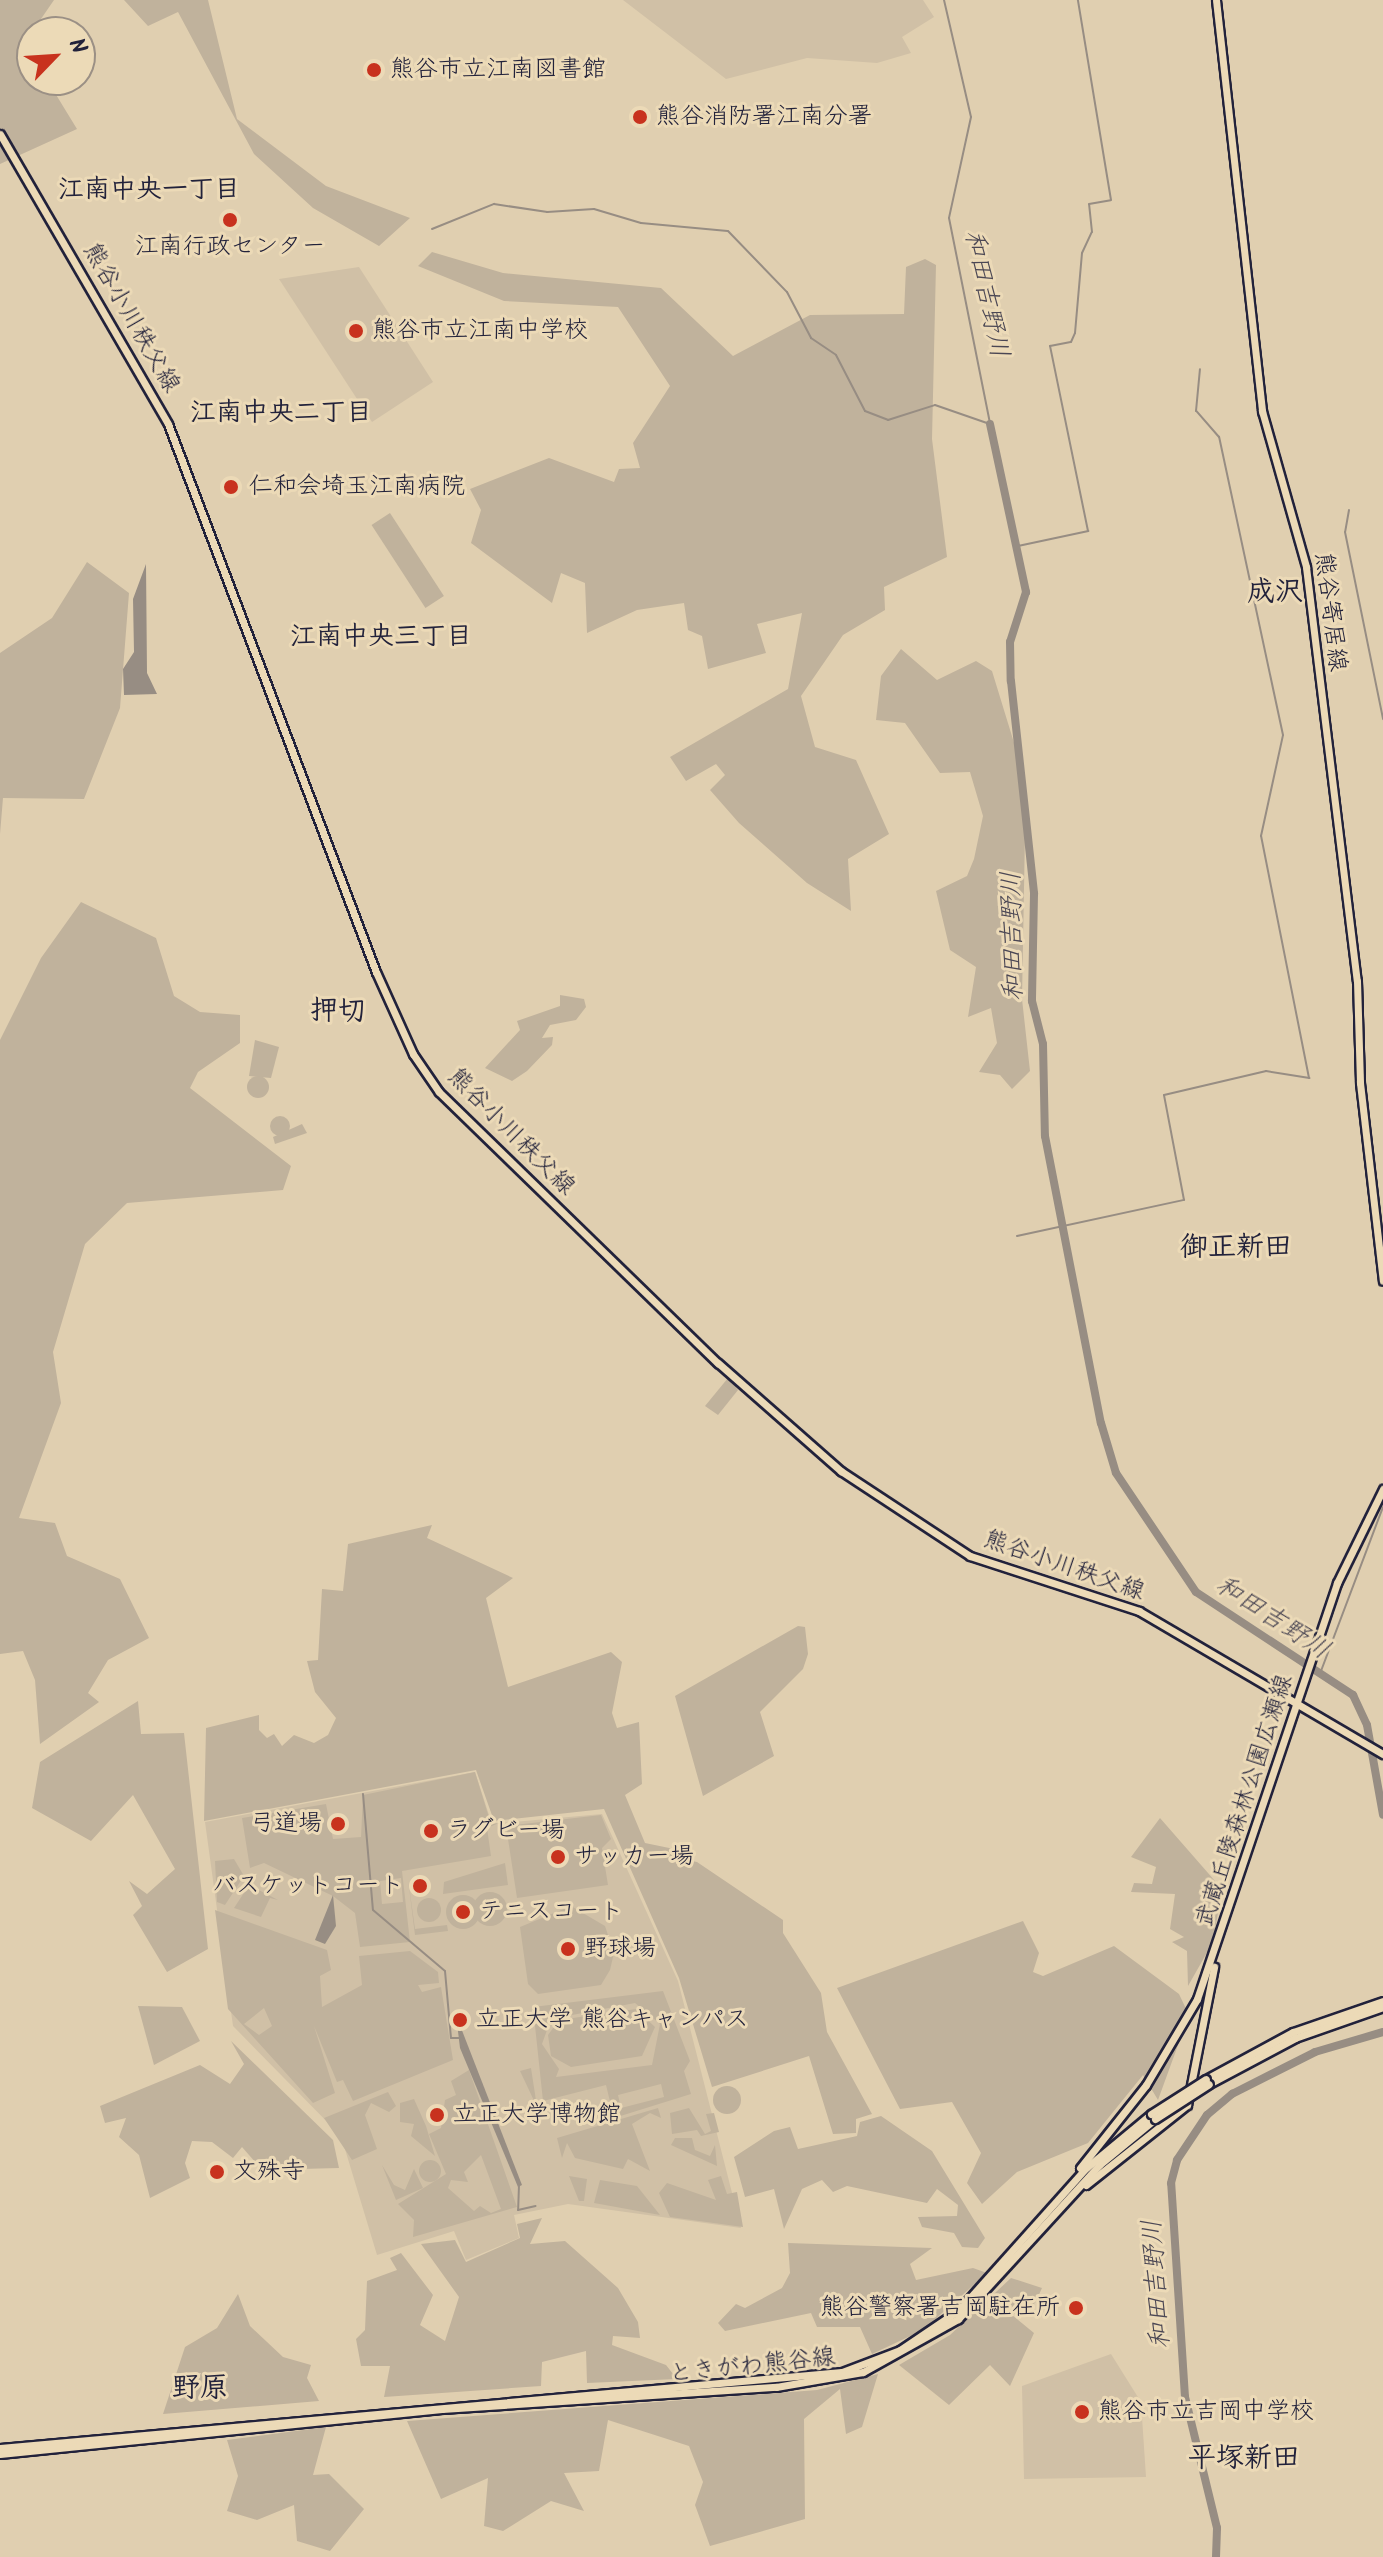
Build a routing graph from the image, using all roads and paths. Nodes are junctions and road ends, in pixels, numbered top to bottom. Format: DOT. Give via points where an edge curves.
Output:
graph roads {
  1 [pos="1216,0"];
  2 [pos="0,134"];
  3 [pos="1383,1281"];
  4 [pos="1383,1489"];
  5 [pos="1298,1704"];
  6 [pos="1381,1753"];
  7 [pos="1218,1949"];
  8 [pos="1383,2004"];
  9 [pos="1153,2117"];
  10 [pos="1055,2202"];
  11 [pos="1052,2219"];
  12 [pos="1041,2226"];
  13 [pos="0,2451"];
  1 -- 3 [label="main road, 熊谷寄居線" via="1262,411 1306,567 1357,981 1360,1083"];
  2 -- 5 [label="main road, 熊谷小川秩父線" via="162,411 376,972 413,1054 439,1092 718,1363 841,1471 970,1556 1139,1611"];
  4 -- 5 [label="main road, 武蔵丘陵森林公園広瀬線" via="1351,1545"];
  5 -- 6 [label="main road, 熊谷小川秩父線"];
  5 -- 7 [label="main road, 武蔵丘陵森林公園広瀬線"];
  7 -- 10 [label="main road, 武蔵丘陵森林公園広瀬線" via="1172,2045"];
  7 -- 11 [label="main road, 武蔵丘陵森林公園広瀬線" via="1190,2101"];
  8 -- 9 [label="main road, ときがわ熊谷線, bridge" via="1313,2030 1208,2082"];
  9 -- 10 [label="main road, ときがわ熊谷線"];
  9 -- 11 [label="main road, ときがわ熊谷線" via="1099,2165"];
  10 -- 12 [label="main road, ときがわ熊谷線"];
  11 -- 12 [label="main road, ときがわ熊谷線"];
  12 -- 13 [label="main road, ときがわ熊谷線" via="977,2298 904,2355 827,2381 442,2409"];
}
